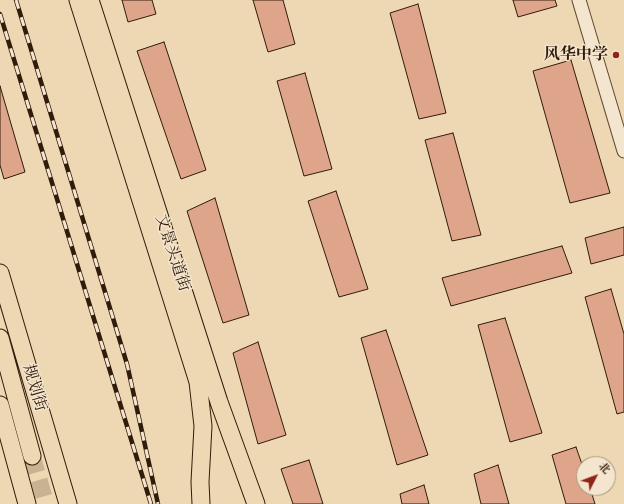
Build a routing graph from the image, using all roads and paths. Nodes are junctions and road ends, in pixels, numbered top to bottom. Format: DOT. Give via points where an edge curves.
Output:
graph roads {
  1 [pos="78,0"];
  2 [pos="90,0"];
  3 [pos="579,0"];
  4 [pos="624,151"];
  5 [pos="0,273"];
  6 [pos="0,338"];
  7 [pos="0,405"];
  8 [pos="32,456"];
  9 [pos="27,504"];
  10 [pos="68,504"];
  11 [pos="202,504"];
  12 [pos="256,504"];
  1 -- 11 [label="main road, 文景头道街" via="198,382 203,426 200,482"];
  2 -- 12 [label="main road, 文景头道街" via="219,402"];
  3 -- 4 [label="street"];
  5 -- 10 [label="main road, 规划街"];
  6 -- 8 [label="main road"];
  7 -- 9 [label="main road"];
}
